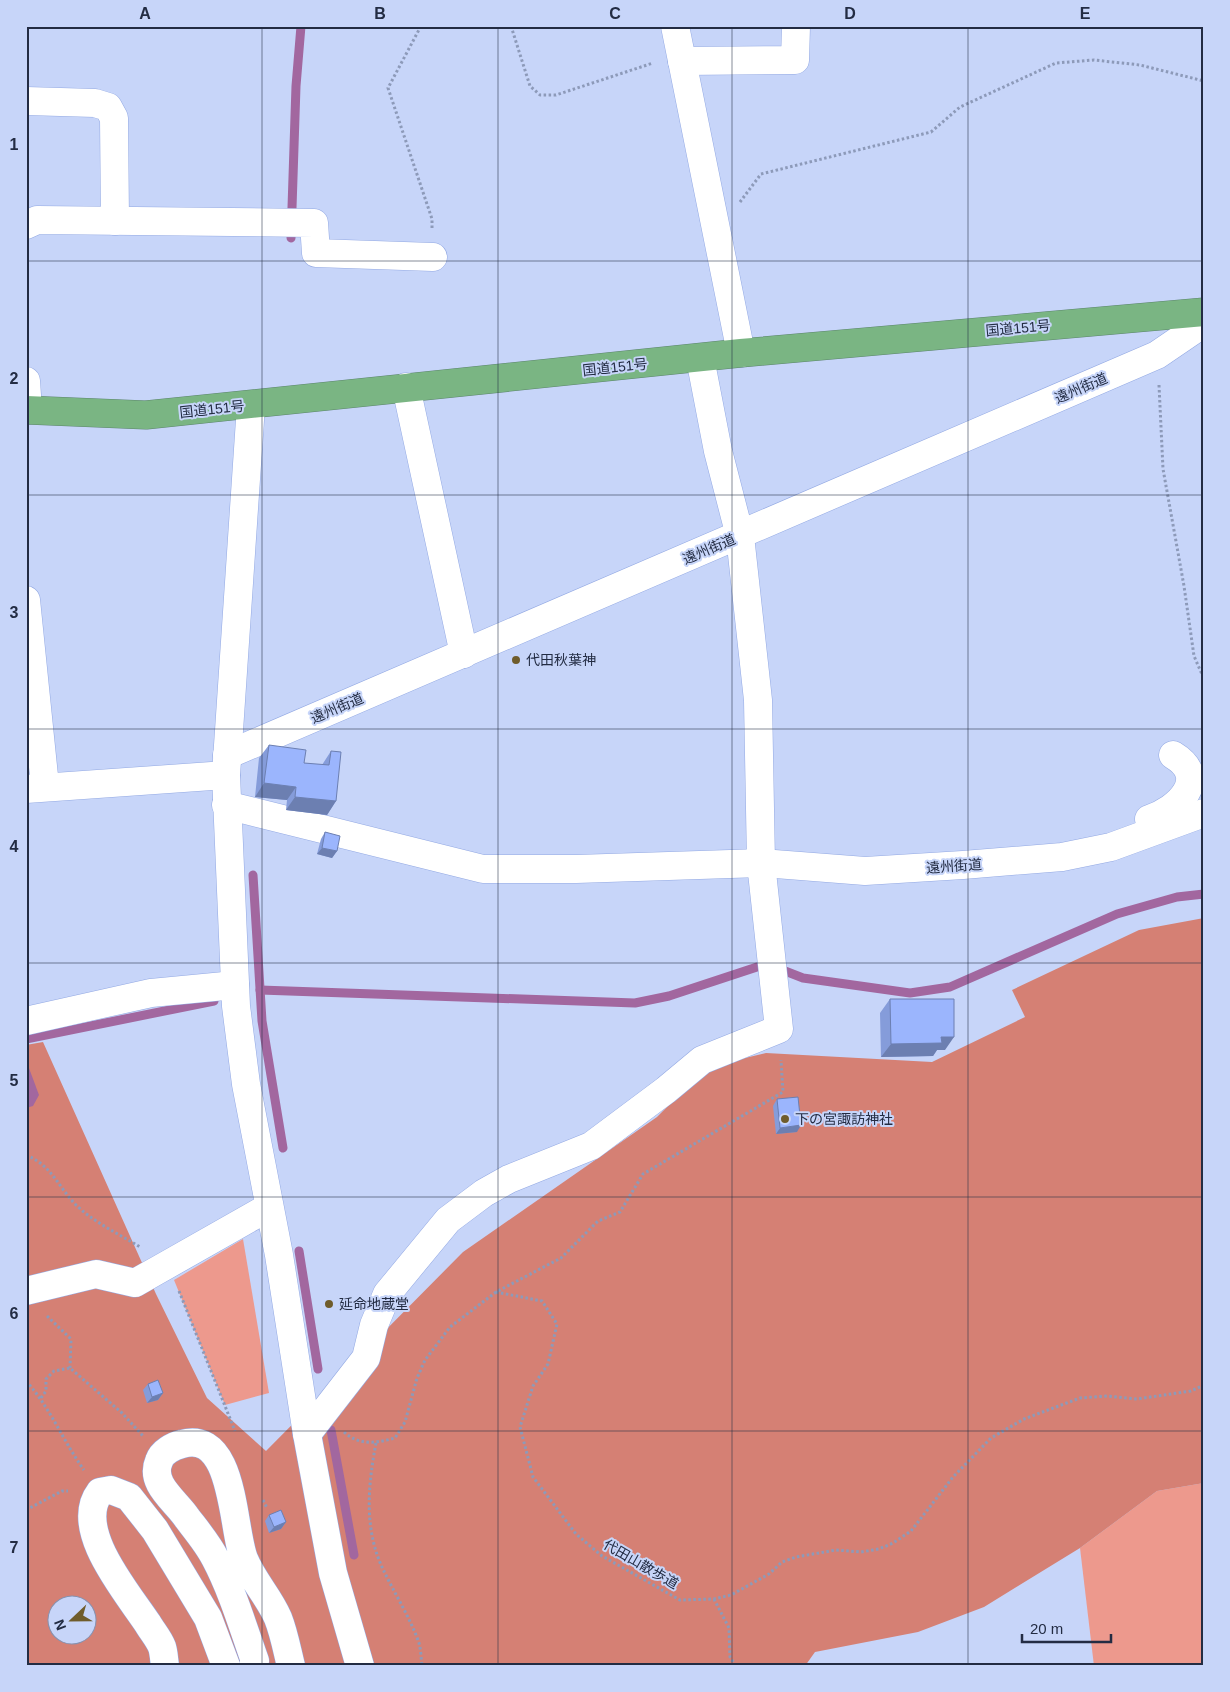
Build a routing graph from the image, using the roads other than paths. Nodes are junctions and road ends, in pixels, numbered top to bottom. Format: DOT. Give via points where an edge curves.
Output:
graph roads {
  1 [pos="675,26"];
  2 [pos="796,26"];
  3 [pos="682,60"];
  4 [pos="26,101"];
  5 [pos="115,220"];
  6 [pos="26,225"];
  7 [pos="433,257"];
  8 [pos="1204,312"];
  9 [pos="1204,323"];
  10 [pos="741,353"];
  11 [pos="700,358"];
  12 [pos="26,381"];
  13 [pos="406,387"];
  14 [pos="251,405"];
  15 [pos="27,410"];
  16 [pos="740,536"];
  17 [pos="26,600"];
  18 [pos="464,654"];
  19 [pos="1173,755"];
  20 [pos="227,765"];
  21 [pos="36,787"];
  22 [pos="226,805"];
  23 [pos="1204,813"];
  24 [pos="1086,852"];
  25 [pos="761,863"];
  26 [pos="234,985"];
  27 [pos="26,1021"];
  28 [pos="269,1207"];
  29 [pos="26,1291"];
  30 [pos="307,1434"];
  31 [pos="165,1666"];
  32 [pos="226,1666"];
  33 [pos="253,1666"];
  34 [pos="291,1666"];
  35 [pos="360,1666"];
  1 -- 3 [label="street"];
  2 -- 3 [label="street" via="795,60"];
  3 -- 10 [label="street"];
  4 -- 5 [label="street" via="108,106 114,118"];
  5 -- 6 [label="street" via="37,220"];
  5 -- 7 [label="street" via="314,223 316,253"];
  8 -- 10 [label="highway, 国道151号"];
  9 -- 16 [label="street, 遠州街道" via="1157,355"];
  10 -- 11 [label="highway, 国道151号"];
  11 -- 13 [label="highway, 国道151号"];
  11 -- 16 [label="street" via="718,451"];
  12 -- 15 [label="street"];
  13 -- 14 [label="highway, 国道151号"];
  13 -- 18 [label="street"];
  14 -- 15 [label="highway, 国道151号" via="146,415"];
  14 -- 20 [label="street"];
  16 -- 18 [label="street, 遠州街道"];
  16 -- 25 [label="street" via="758,700"];
  17 -- 21 [label="street"];
  18 -- 20 [label="street, 遠州街道"];
  19 -- 24 [label="street" via="1184,761 1188,772 1190,787 1182,800 1162,815 1111,832"];
  20 -- 21 [label="street, 遠州街道"];
  20 -- 22 [label="street"];
  22 -- 25 [label="street, 遠州街道" via="483,869"];
  22 -- 26 [label="street"];
  23 -- 24 [label="street, 遠州街道" via="1110,847"];
  24 -- 25 [label="street, 遠州街道" via="1052,858 865,871"];
  25 -- 30 [label="street" via="779,1029 702,1060 591,1146 509,1179 448,1220 387,1294 374,1325 366,1358"];
  26 -- 27 [label="street" via="151,993"];
  26 -- 28 [label="street" via="246,1084"];
  28 -- 29 [label="street" via="135,1283 96,1274"];
  28 -- 30 [label="street"];
  30 -- 35 [label="street" via="333,1573"];
  31 -- 32 [label="street" via="162,1646 95,1537 90,1519 93,1501 100,1492 111,1490 129,1497 155,1530 208,1618"];
  33 -- 34 [label="street" via="255,1661 238,1612 215,1558 160,1486 156,1468 160,1458 171,1448 195,1441 209,1448 221,1461 230,1488 235,1526 244,1558 278,1619"];
}
